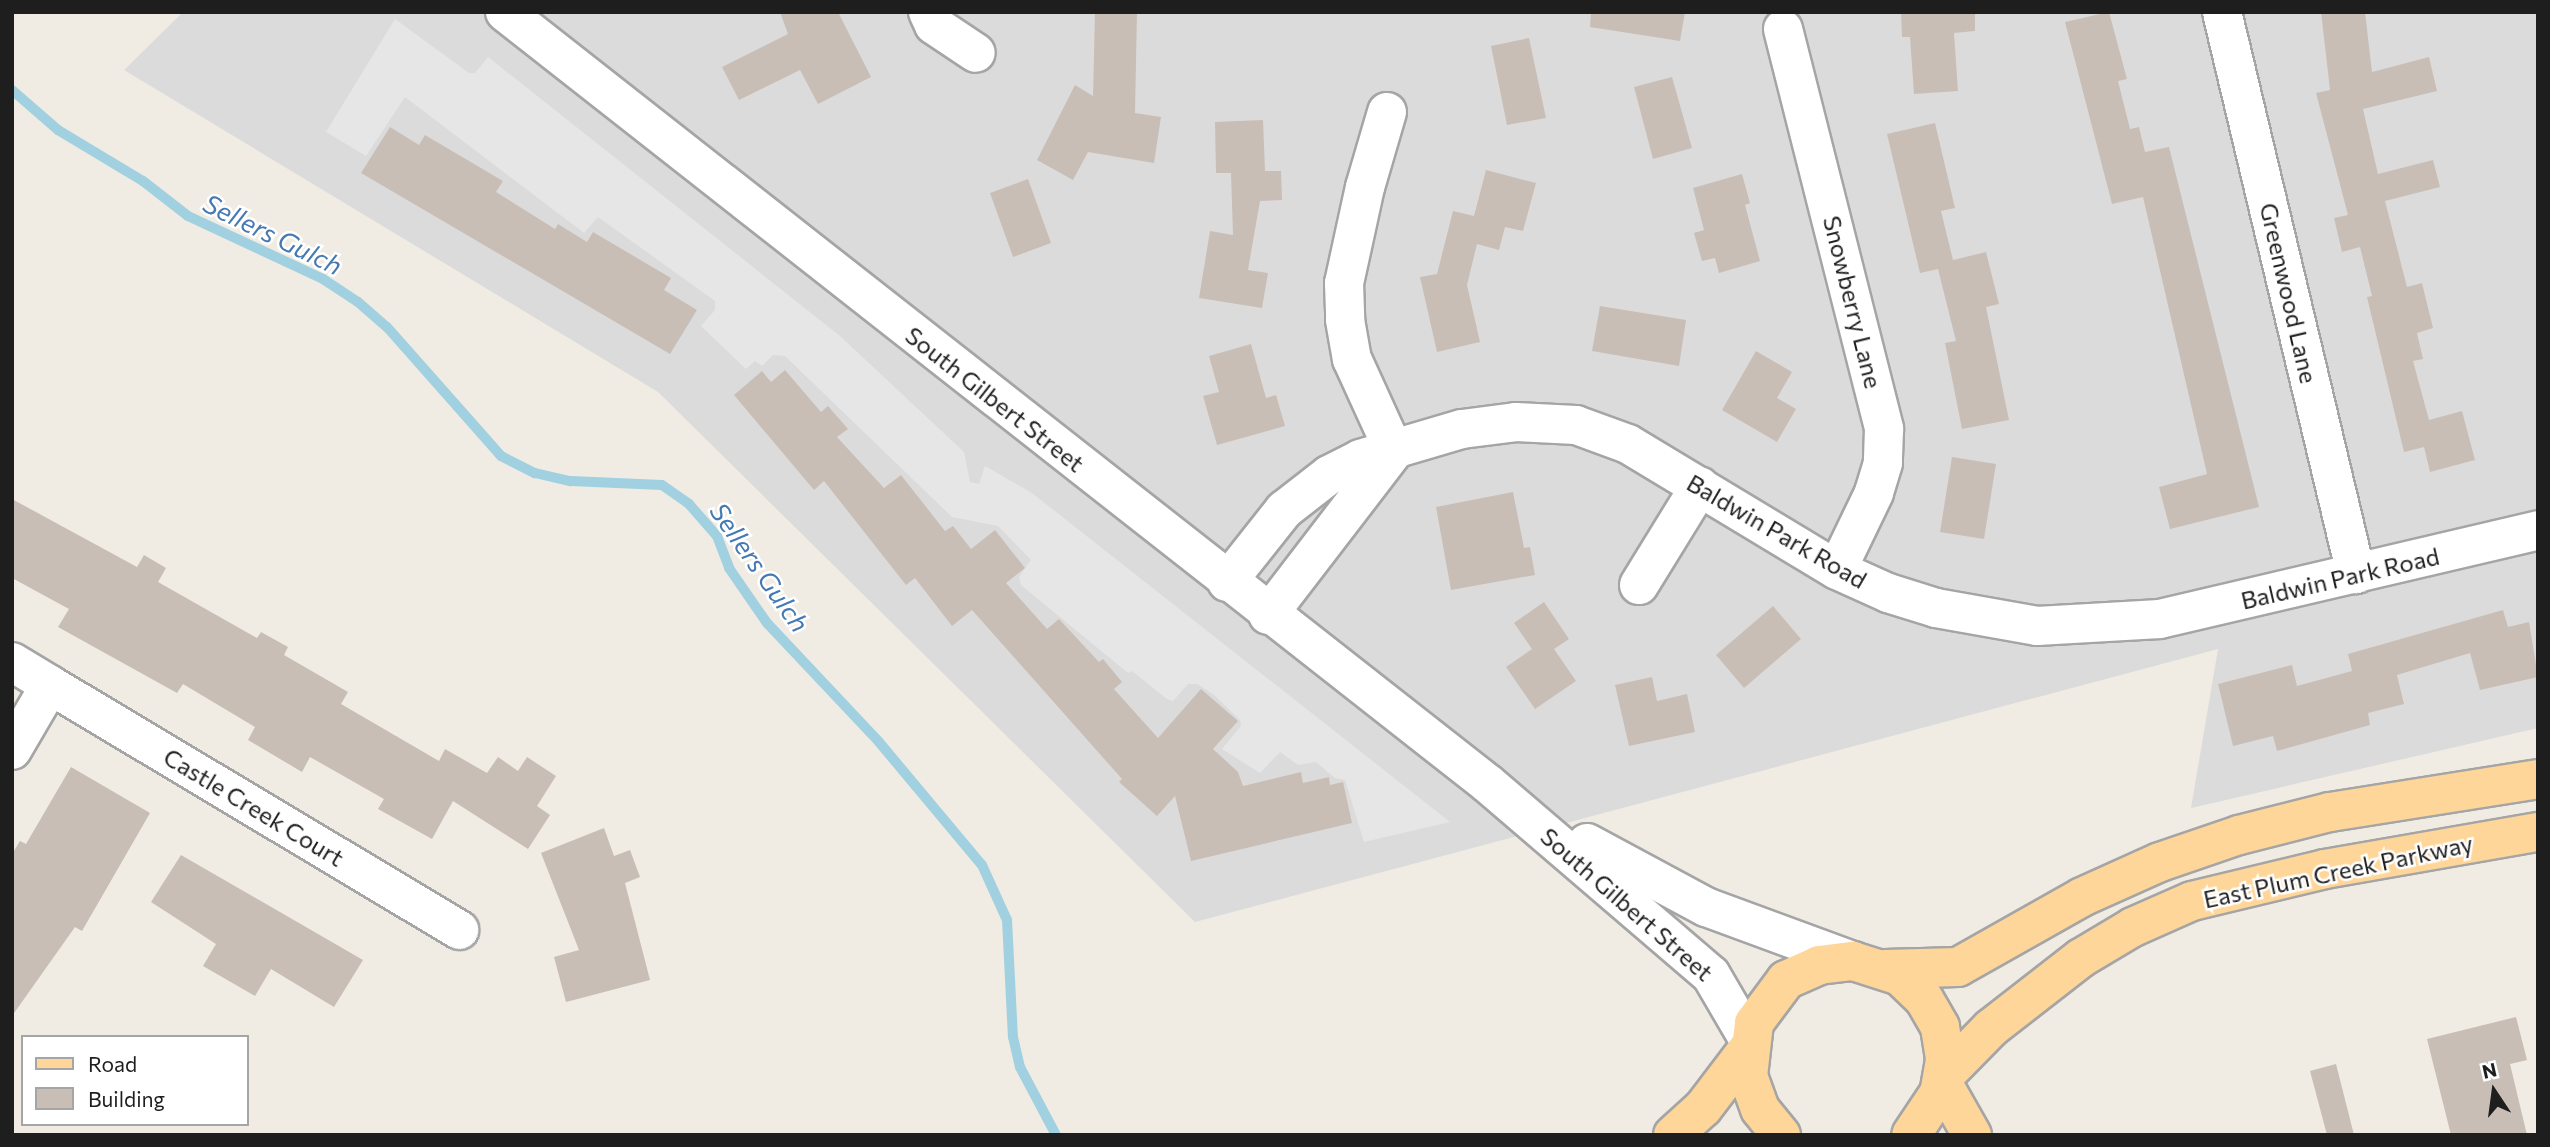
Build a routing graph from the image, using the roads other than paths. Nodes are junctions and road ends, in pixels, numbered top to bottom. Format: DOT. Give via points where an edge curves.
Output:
graph roads {
  1 [pos="505,12"];
  2 [pos="928,12"];
  3 [pos="2222,12"];
  4 [pos="1783,29"];
  5 [pos="976,52"];
  6 [pos="1387,113"];
  7 [pos="1394,451"];
  8 [pos="1700,486"];
  9 [pos="2538,530"];
  10 [pos="1837,570"];
  11 [pos="2356,574"];
  12 [pos="1227,582"];
  13 [pos="1639,585"];
  14 [pos="1268,615"];
  15 [pos="12,662"];
  16 [pos="50,685"];
  17 [pos="12,750"];
  18 [pos="2538,779"];
  19 [pos="1487,783"];
  20 [pos="2538,804"];
  21 [pos="2538,832"];
  22 [pos="2325,869"];
  23 [pos="458,930"];
  24 [pos="1869,965"];
  25 [pos="1748,1044"];
  26 [pos="1943,1079"];
  27 [pos="1673,1135"];
  28 [pos="1781,1135"];
  29 [pos="1910,1135"];
  30 [pos="1972,1135"];
  1 -- 12 [label="street, South Gilbert Street"];
  2 -- 5 [label="street" via="934,25"];
  3 -- 11 [label="street, Greenwood Lane"];
  4 -- 10 [label="street, Snowberry Lane" via="1884,429 1883,463 1874,493"];
  6 -- 7 [label="street" via="1364,187 1347,270 1345,320 1352,359"];
  7 -- 8 [label="street, Baldwin Park Road" via="1462,429 1516,422 1576,425 1628,444"];
  7 -- 12 [label="street, Baldwin Park Road" via="1360,459 1305,491 1284,510"];
  7 -- 14 [label="street"];
  8 -- 10 [label="street, Baldwin Park Road"];
  8 -- 13 [label="street"];
  9 -- 11 [label="street, Baldwin Park Road"];
  10 -- 11 [label="street, Baldwin Park Road" via="1936,608 2038,626 2161,619"];
  12 -- 14 [label="street, South Gilbert Street"];
  14 -- 19 [label="street, South Gilbert Street"];
  15 -- 16 [label="street, Castle Creek Court"];
  16 -- 17 [label="street"];
  16 -- 23 [label="street, Castle Creek Court"];
  18 -- 24 [label="main road, East Plum Creek Parkway" via="2330,812 2239,835 2160,862 2082,897 1958,967"];
  19 -- 24 [label="street, South Gilbert Street" via="1682,896"];
  19 -- 25 [label="street, South Gilbert Street" via="1711,975"];
  20 -- 22 [label="main road" via="2356,838"];
  21 -- 22 [label="main road, East Plum Creek Parkway"];
  22 -- 26 [label="main road, East Plum Creek Parkway" via="2192,901 2133,927 2042,987 1991,1028"];
  24 -- 25 [label="main road, East Plum Creek Parkway" via="1819,965 1786,980 1762,1007"];
  24 -- 26 [label="main road" via="1913,986 1933,1012 1944,1043"];
  25 -- 27 [label="main road" via="1703,1108"];
  25 -- 28 [label="main road" via="1752,1093"];
  26 -- 29 [label="main road" via="1933,1108"];
  26 -- 30 [label="main road"];
}
